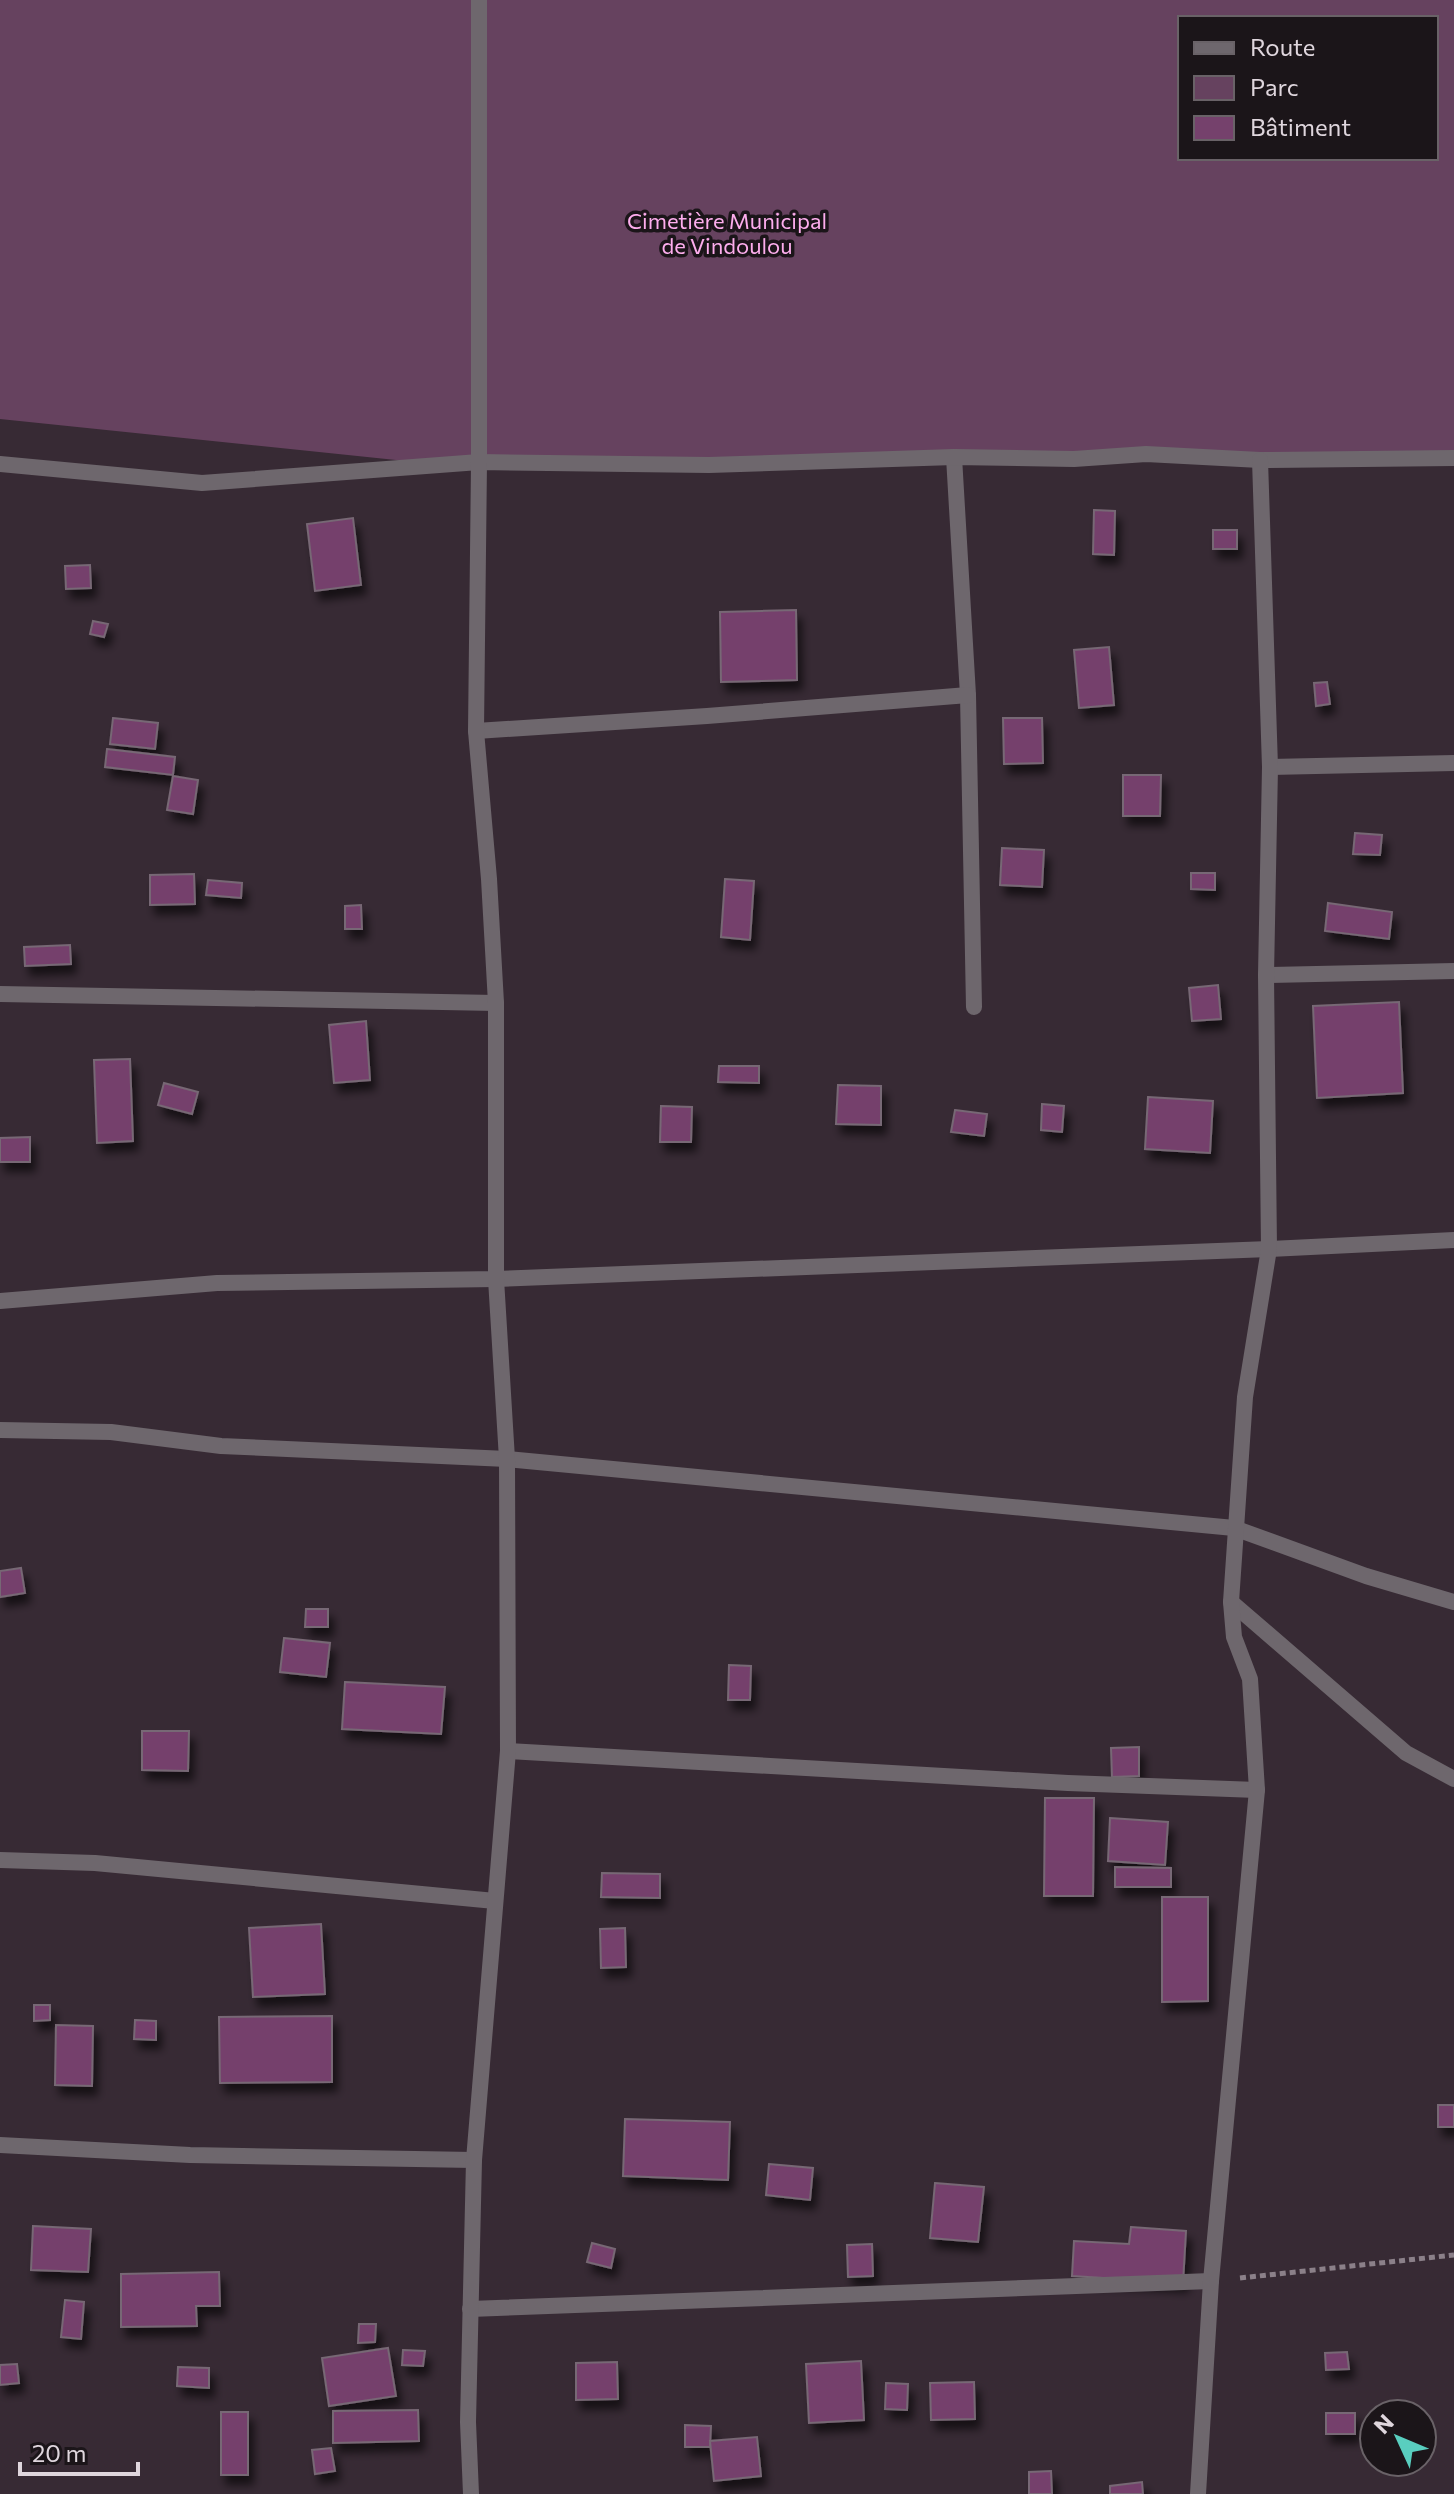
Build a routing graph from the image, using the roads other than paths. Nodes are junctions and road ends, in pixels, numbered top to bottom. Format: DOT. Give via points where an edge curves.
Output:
graph roads {
  1 [pos="479,0"];
  2 [pos="954,457"];
  3 [pos="1454,458"];
  4 [pos="1260,460"];
  5 [pos="479,462"];
  6 [pos="0,464"];
  7 [pos="968,695"];
  8 [pos="476,731"];
  9 [pos="1454,763"];
  10 [pos="1270,767"];
  11 [pos="1454,971"];
  12 [pos="1266,975"];
  13 [pos="0,994"];
  14 [pos="496,1003"];
  15 [pos="974,1007"];
  16 [pos="1454,1240"];
  17 [pos="1269,1249"];
  18 [pos="496,1279"];
  19 [pos="0,1301"];
  20 [pos="0,1430"];
  21 [pos="507,1459"];
  22 [pos="1234,1528"];
  23 [pos="1231,1602"];
  24 [pos="1454,1602"];
  25 [pos="508,1751"];
  26 [pos="1454,1779"];
  27 [pos="1257,1790"];
  28 [pos="0,1860"];
  29 [pos="495,1901"];
  30 [pos="0,2145"];
  31 [pos="474,2160"];
  32 [pos="1211,2281"];
  33 [pos="470,2309"];
  34 [pos="471,2494"];
  35 [pos="1198,2494"];
  1 -- 5 [label="street"];
  2 -- 4 [label="street" via="1146,454"];
  2 -- 5 [label="street" via="709,465"];
  2 -- 7 [label="street"];
  3 -- 4 [label="street"];
  4 -- 10 [label="street"];
  5 -- 6 [label="street" via="202,483"];
  5 -- 8 [label="street"];
  7 -- 8 [label="street"];
  7 -- 15 [label="street"];
  8 -- 14 [label="street"];
  9 -- 10 [label="street"];
  10 -- 12 [label="street"];
  11 -- 12 [label="street"];
  12 -- 17 [label="street"];
  13 -- 14 [label="street"];
  14 -- 18 [label="street"];
  16 -- 17 [label="street"];
  17 -- 18 [label="street"];
  17 -- 22 [label="street" via="1245,1397"];
  18 -- 19 [label="street" via="217,1283"];
  18 -- 21 [label="street"];
  20 -- 21 [label="street" via="111,1432 221,1446"];
  21 -- 22 [label="street"];
  21 -- 25 [label="street"];
  22 -- 23 [label="street"];
  22 -- 24 [label="street"];
  23 -- 26 [label="street" via="1406,1753"];
  23 -- 27 [label="street" via="1234,1637 1250,1679"];
  25 -- 27 [label="street"];
  25 -- 29 [label="street"];
  27 -- 32 [label="street"];
  28 -- 29 [label="street" via="95,1863"];
  29 -- 31 [label="street"];
  30 -- 31 [label="street"];
  31 -- 33 [label="street"];
  32 -- 33 [label="street"];
  32 -- 35 [label="street"];
  33 -- 34 [label="street"];
}
